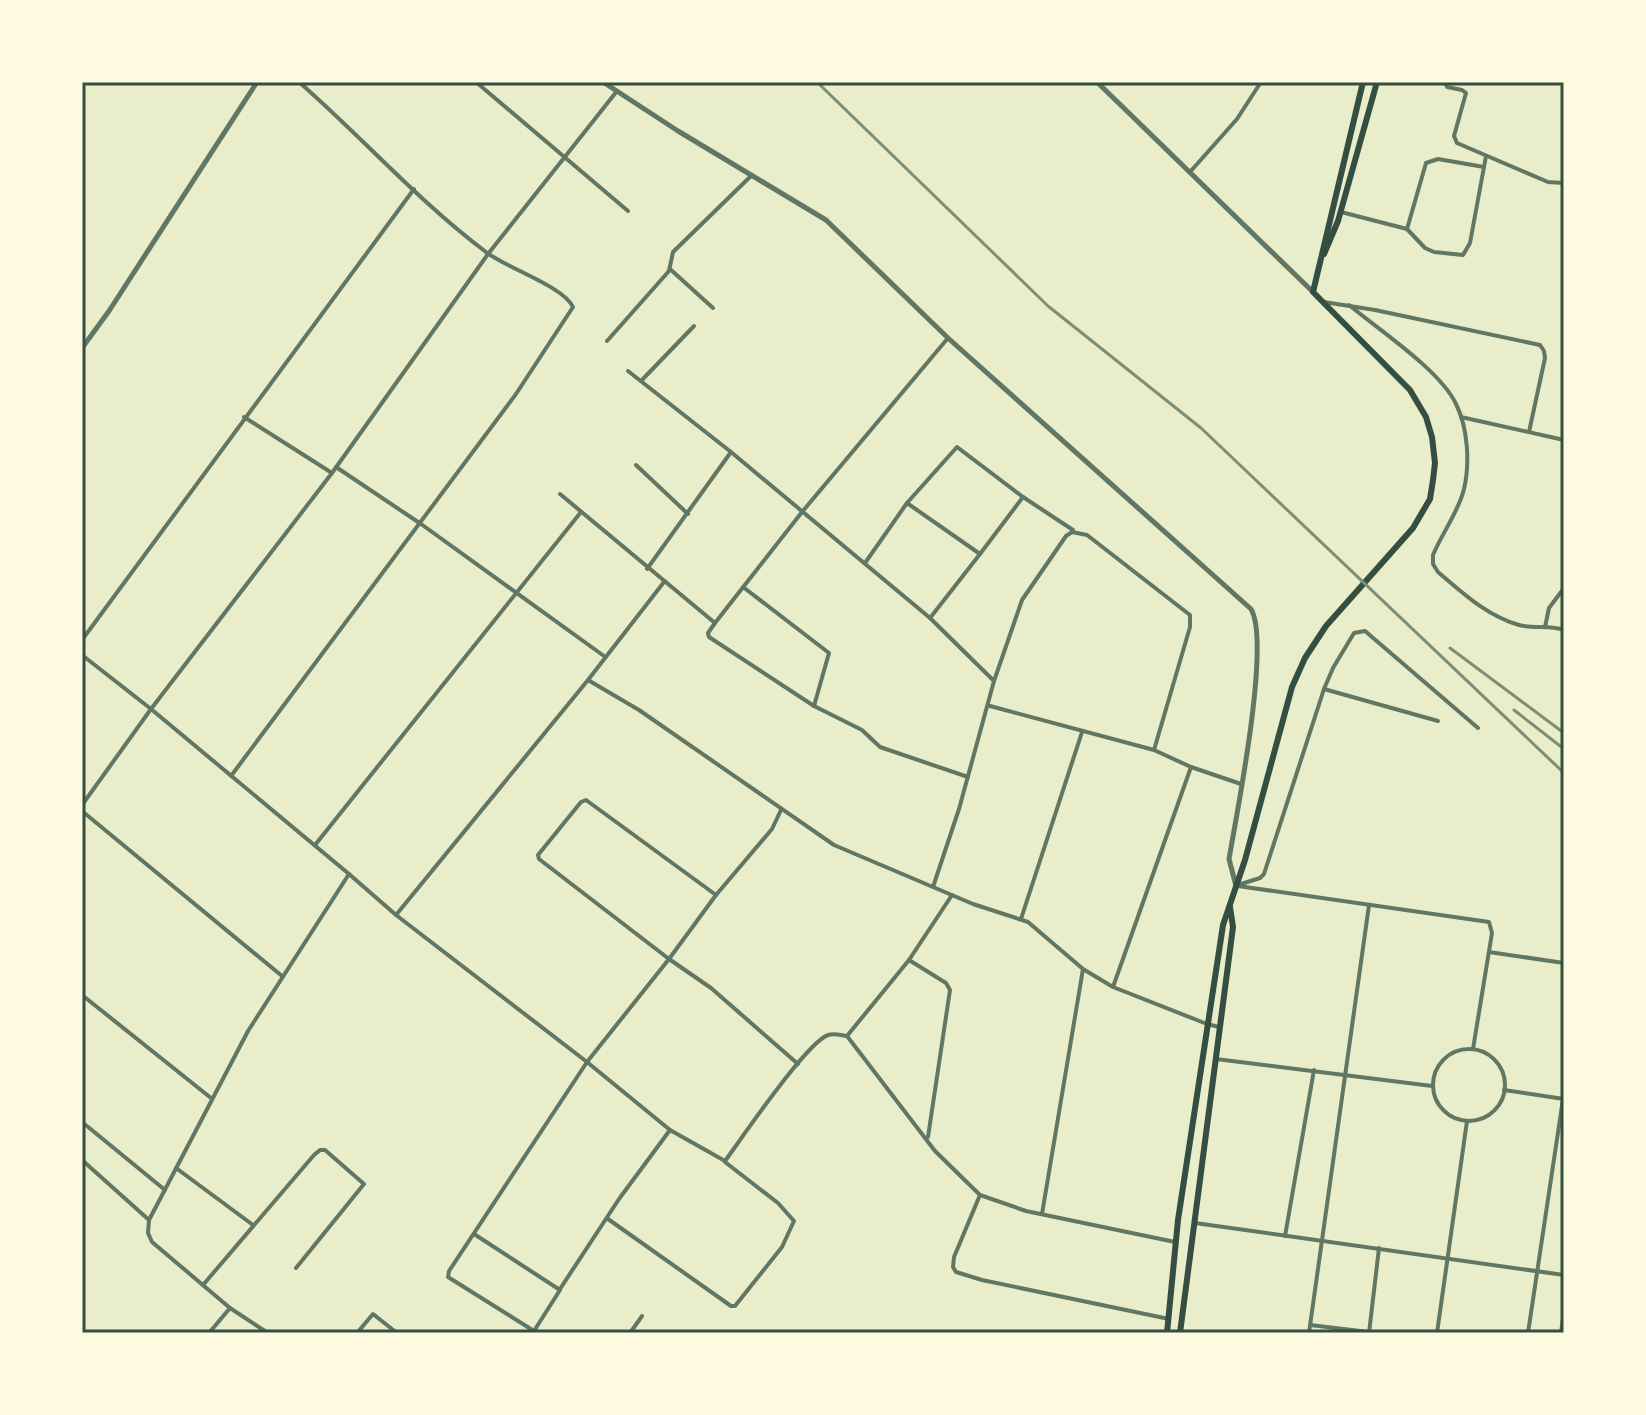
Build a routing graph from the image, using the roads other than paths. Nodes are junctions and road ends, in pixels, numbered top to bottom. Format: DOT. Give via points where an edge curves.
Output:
graph roads {
  1 [pos="257,82"];
  2 [pos="299,82"];
  3 [pos="476,82"];
  4 [pos="603,82"];
  5 [pos="1097,82"];
  6 [pos="1261,82"];
  7 [pos="1363,82"];
  8 [pos="1377,82"];
  9 [pos="1445,82"];
  10 [pos="617,91"];
  11 [pos="564,156"];
  12 [pos="1486,156"];
  13 [pos="1484,167"];
  14 [pos="1190,172"];
  15 [pos="752,175"];
  16 [pos="1564,183"];
  17 [pos="414,189"];
  18 [pos="628,211"];
  19 [pos="1341,212"];
  20 [pos="1407,229"];
  21 [pos="488,254"];
  22 [pos="1322,258"];
  23 [pos="670,269"];
  24 [pos="1313,292"];
  25 [pos="1324,302"];
  26 [pos="1349,305"];
  27 [pos="713,308"];
  28 [pos="694,326"];
  29 [pos="948,338"];
  30 [pos="607,341"];
  31 [pos="82,348"];
  32 [pos="628,371"];
  33 [pos="641,381"];
  34 [pos="244,417"];
  35 [pos="1461,417"];
  36 [pos="1529,432"];
  37 [pos="1564,440"];
  38 [pos="731,452"];
  39 [pos="636,465"];
  40 [pos="336,467"];
  41 [pos="332,473"];
  42 [pos="560,494"];
  43 [pos="1023,497"];
  44 [pos="907,503"];
  45 [pos="581,512"];
  46 [pos="802,512"];
  47 [pos="688,514"];
  48 [pos="421,524"];
  49 [pos="1074,531"];
  50 [pos="980,554"];
  51 [pos="865,563"];
  52 [pos="647,569"];
  53 [pos="664,582"];
  54 [pos="743,587"];
  55 [pos="1564,588"];
  56 [pos="515,592"];
  57 [pos="930,618"];
  58 [pos="715,623"];
  59 [pos="1545,627"];
  60 [pos="1564,630"];
  61 [pos="82,640"];
  62 [pos="82,655"];
  63 [pos="604,656"];
  64 [pos="588,680"];
  65 [pos="994,681"];
  66 [pos="1324,689"];
  67 [pos="814,706"];
  68 [pos="989,706"];
  69 [pos="151,709"];
  70 [pos="1438,721"];
  71 [pos="1478,728"];
  72 [pos="1082,732"];
  73 [pos="1154,750"];
  74 [pos="1191,767"];
  75 [pos="231,776"];
  76 [pos="968,777"];
  77 [pos="1241,784"];
  78 [pos="82,807"];
  79 [pos="781,810"];
  80 [pos="315,845"];
  81 [pos="349,874"];
  82 [pos="1236,886"];
  83 [pos="933,887"];
  84 [pos="716,895"];
  85 [pos="952,895"];
  86 [pos="1369,905"];
  87 [pos="1230,907"];
  88 [pos="396,915"];
  89 [pos="1021,919"];
  90 [pos="1489,952"];
  91 [pos="669,959"];
  92 [pos="909,960"];
  93 [pos="1564,963"];
  94 [pos="1083,969"];
  95 [pos="282,976"];
  96 [pos="1113,987"];
  97 [pos="82,995"];
  98 [pos="1207,1024"];
  99 [pos="1219,1027"];
  100 [pos="847,1036"];
  101 [pos="1473,1049"];
  102 [pos="1214,1059"];
  103 [pos="587,1062"];
  104 [pos="798,1064"];
  105 [pos="1314,1070"];
  106 [pos="1344,1073"];
  107 [pos="1432,1086"];
  108 [pos="1504,1090"];
  109 [pos="211,1098"];
  110 [pos="1564,1099"];
  111 [pos="1467,1121"];
  112 [pos="82,1122"];
  113 [pos="670,1130"];
  114 [pos="928,1139"];
  115 [pos="82,1160"];
  116 [pos="725,1161"];
  117 [pos="176,1168"];
  118 [pos="165,1190"];
  119 [pos="980,1195"];
  120 [pos="1042,1214"];
  121 [pos="608,1219"];
  122 [pos="149,1220"];
  123 [pos="1193,1223"];
  124 [pos="253,1225"];
  125 [pos="474,1234"];
  126 [pos="1285,1236"];
  127 [pos="1320,1241"];
  128 [pos="1176,1243"];
  129 [pos="1379,1248"];
  130 [pos="1447,1257"];
  131 [pos="296,1268"];
  132 [pos="1537,1271"];
  133 [pos="1564,1275"];
  134 [pos="203,1285"];
  135 [pos="560,1290"];
  136 [pos="230,1308"];
  137 [pos="1564,1311"];
  138 [pos="642,1316"];
  139 [pos="1169,1319"];
  140 [pos="1310,1325"];
  141 [pos="533,1332"];
  142 [pos="1369,1332"];
  143 [pos="209,1333"];
  144 [pos="268,1333"];
  145 [pos="357,1333"];
  146 [pos="397,1333"];
  147 [pos="630,1333"];
  148 [pos="1167,1333"];
  149 [pos="1181,1333"];
  150 [pos="1309,1333"];
  151 [pos="1377,1333"];
  152 [pos="1437,1333"];
  153 [pos="1528,1333"];
  154 [pos="1561,1333"];
  1 -- 31 [label="street"];
  2 -- 17 [label="street"];
  3 -- 11 [label="street"];
  4 -- 10 [label="street"];
  5 -- 14 [label="street"];
  6 -- 14 [label="street" via="1237,119"];
  7 -- 22 [label="main road"];
  8 -- 19 [label="main road"];
  9 -- 12 [label="street" via="1466,93 1454,141"];
  10 -- 11 [label="street"];
  10 -- 15 [label="street"];
  11 -- 18 [label="street"];
  11 -- 21 [label="street"];
  12 -- 13 [label="street"];
  12 -- 16 [label="street" via="1548,182"];
  13 -- 20 [label="street" via="1438,159 1426,163"];
  13 -- 20 [label="street" via="1470,243 1463,255 1425,248"];
  14 -- 24 [label="street"];
  15 -- 23 [label="street" via="673,252"];
  15 -- 29 [label="street" via="826,220"];
  17 -- 21 [label="street"];
  17 -- 34 [label="street"];
  19 -- 20 [label="street"];
  19 -- 22 [label="main road"];
  21 -- 40 [label="street"];
  21 -- 48 [label="street" via="541,282 573,307"];
  22 -- 24 [label="main road"];
  23 -- 27 [label="street"];
  23 -- 30 [label="street"];
  24 -- 25 [label="main road"];
  25 -- 26 [label="street"];
  25 -- 82 [label="main road" via="1418,403 1435,449 1432,490 1413,528 1326,626 1299,670"];
  26 -- 35 [label="street" via="1436,377"];
  26 -- 36 [label="street" via="1540,345 1545,358"];
  28 -- 33 [label="street"];
  29 -- 46 [label="street"];
  29 -- 77 [label="street" via="1251,609 1259,654"];
  32 -- 33 [label="street"];
  33 -- 38 [label="street"];
  34 -- 41 [label="street"];
  34 -- 61 [label="street"];
  35 -- 36 [label="street"];
  35 -- 59 [label="street" via="1467,453 1464,492 1433,564 1496,616"];
  36 -- 37 [label="street"];
  38 -- 46 [label="street"];
  38 -- 47 [label="street"];
  39 -- 47 [label="street"];
  40 -- 41 [label="street"];
  40 -- 48 [label="street"];
  41 -- 69 [label="street"];
  42 -- 45 [label="street"];
  43 -- 44 [label="street" via="957,447"];
  43 -- 49 [label="street"];
  43 -- 50 [label="street"];
  44 -- 50 [label="street"];
  44 -- 51 [label="street"];
  45 -- 52 [label="street"];
  45 -- 56 [label="street"];
  46 -- 51 [label="street"];
  46 -- 54 [label="street"];
  47 -- 52 [label="street"];
  48 -- 56 [label="street"];
  48 -- 75 [label="street"];
  49 -- 65 [label="street" via="1022,600"];
  49 -- 73 [label="street" via="1087,535 1190,615"];
  50 -- 57 [label="street"];
  51 -- 57 [label="street"];
  52 -- 53 [label="street"];
  53 -- 58 [label="street"];
  53 -- 63 [label="street"];
  54 -- 58 [label="street"];
  54 -- 67 [label="street" via="829,653"];
  55 -- 59 [label="street" via="1549,608"];
  56 -- 63 [label="street"];
  56 -- 80 [label="street"];
  57 -- 65 [label="street"];
  58 -- 67 [label="street" via="709,637"];
  59 -- 60 [label="street"];
  62 -- 69 [label="street"];
  63 -- 64 [label="street"];
  64 -- 79 [label="street"];
  64 -- 88 [label="street"];
  65 -- 68 [label="street"];
  66 -- 70 [label="street"];
  66 -- 71 [label="street" via="1354,633 1365,631"];
  66 -- 82 [label="street" via="1264,874"];
  67 -- 76 [label="street" via="862,730 880,747"];
  68 -- 72 [label="street"];
  68 -- 76 [label="street"];
  69 -- 75 [label="street"];
  69 -- 78 [label="street"];
  72 -- 73 [label="street"];
  72 -- 89 [label="street"];
  73 -- 74 [label="street"];
  74 -- 77 [label="street"];
  74 -- 96 [label="street"];
  75 -- 80 [label="street"];
  76 -- 83 [label="street"];
  77 -- 82 [label="street" via="1229,859"];
  78 -- 95 [label="street"];
  79 -- 83 [label="street" via="834,845"];
  79 -- 84 [label="street" via="772,829"];
  80 -- 81 [label="street"];
  81 -- 88 [label="street"];
  81 -- 95 [label="street"];
  82 -- 86 [label="street"];
  82 -- 87 [label="main road"];
  83 -- 85 [label="street"];
  84 -- 91 [label="street"];
  84 -- 91 [label="street" via="586,800 540,852 539,859"];
  85 -- 89 [label="street"];
  85 -- 92 [label="street"];
  86 -- 90 [label="street" via="1489,922"];
  86 -- 106 [label="street"];
  87 -- 98 [label="main road"];
  87 -- 99 [label="main road" via="1233,927"];
  88 -- 103 [label="street"];
  89 -- 94 [label="street"];
  90 -- 93 [label="street"];
  90 -- 101 [label="street"];
  91 -- 103 [label="street"];
  91 -- 104 [label="street" via="711,988"];
  92 -- 100 [label="street"];
  92 -- 114 [label="street" via="950,990"];
  94 -- 96 [label="street"];
  94 -- 120 [label="street"];
  95 -- 109 [label="street"];
  96 -- 98 [label="street"];
  97 -- 109 [label="street"];
  98 -- 99 [label="street"];
  98 -- 128 [label="main road"];
  99 -- 102 [label="main road"];
  100 -- 104 [label="street" via="826,1036"];
  100 -- 114 [label="street"];
  101 -- 107 [label="street" via="1440,1063"];
  101 -- 108 [label="street" via="1500,1068"];
  102 -- 105 [label="street"];
  102 -- 123 [label="main road"];
  103 -- 113 [label="street"];
  103 -- 125 [label="street"];
  104 -- 116 [label="street"];
  105 -- 106 [label="street"];
  105 -- 126 [label="street"];
  106 -- 107 [label="street"];
  106 -- 127 [label="street"];
  107 -- 111 [label="street" via="1440,1107"];
  108 -- 110 [label="street"];
  108 -- 111 [label="street" via="1496,1109"];
  109 -- 117 [label="street"];
  110 -- 132 [label="street"];
  111 -- 130 [label="street"];
  112 -- 118 [label="street"];
  113 -- 116 [label="street"];
  113 -- 121 [label="street"];
  114 -- 119 [label="street"];
  115 -- 122 [label="street"];
  116 -- 121 [label="street" via="794,1221 782,1247 735,1306"];
  117 -- 118 [label="street"];
  117 -- 124 [label="street"];
  118 -- 122 [label="street"];
  119 -- 120 [label="street"];
  119 -- 139 [label="street" via="954,1257 956,1272"];
  120 -- 128 [label="street"];
  121 -- 135 [label="street"];
  122 -- 134 [label="street" via="152,1242"];
  123 -- 126 [label="street"];
  123 -- 149 [label="main road"];
  124 -- 131 [label="street" via="320,1150 362,1180 363,1187"];
  124 -- 134 [label="street"];
  125 -- 135 [label="street"];
  125 -- 141 [label="street" via="448,1277"];
  126 -- 127 [label="street"];
  127 -- 129 [label="street"];
  127 -- 140 [label="street"];
  128 -- 139 [label="main road"];
  129 -- 130 [label="street"];
  129 -- 142 [label="street"];
  130 -- 132 [label="street"];
  130 -- 152 [label="street"];
  132 -- 133 [label="street"];
  132 -- 153 [label="street"];
  134 -- 136 [label="street"];
  135 -- 141 [label="street"];
  136 -- 143 [label="street"];
  136 -- 144 [label="street"];
  137 -- 154 [label="street"];
  138 -- 147 [label="street"];
  139 -- 148 [label="main road"];
  140 -- 142 [label="street"];
  140 -- 150 [label="street"];
  142 -- 151 [label="street"];
  145 -- 146 [label="street" via="373,1314"];
}
